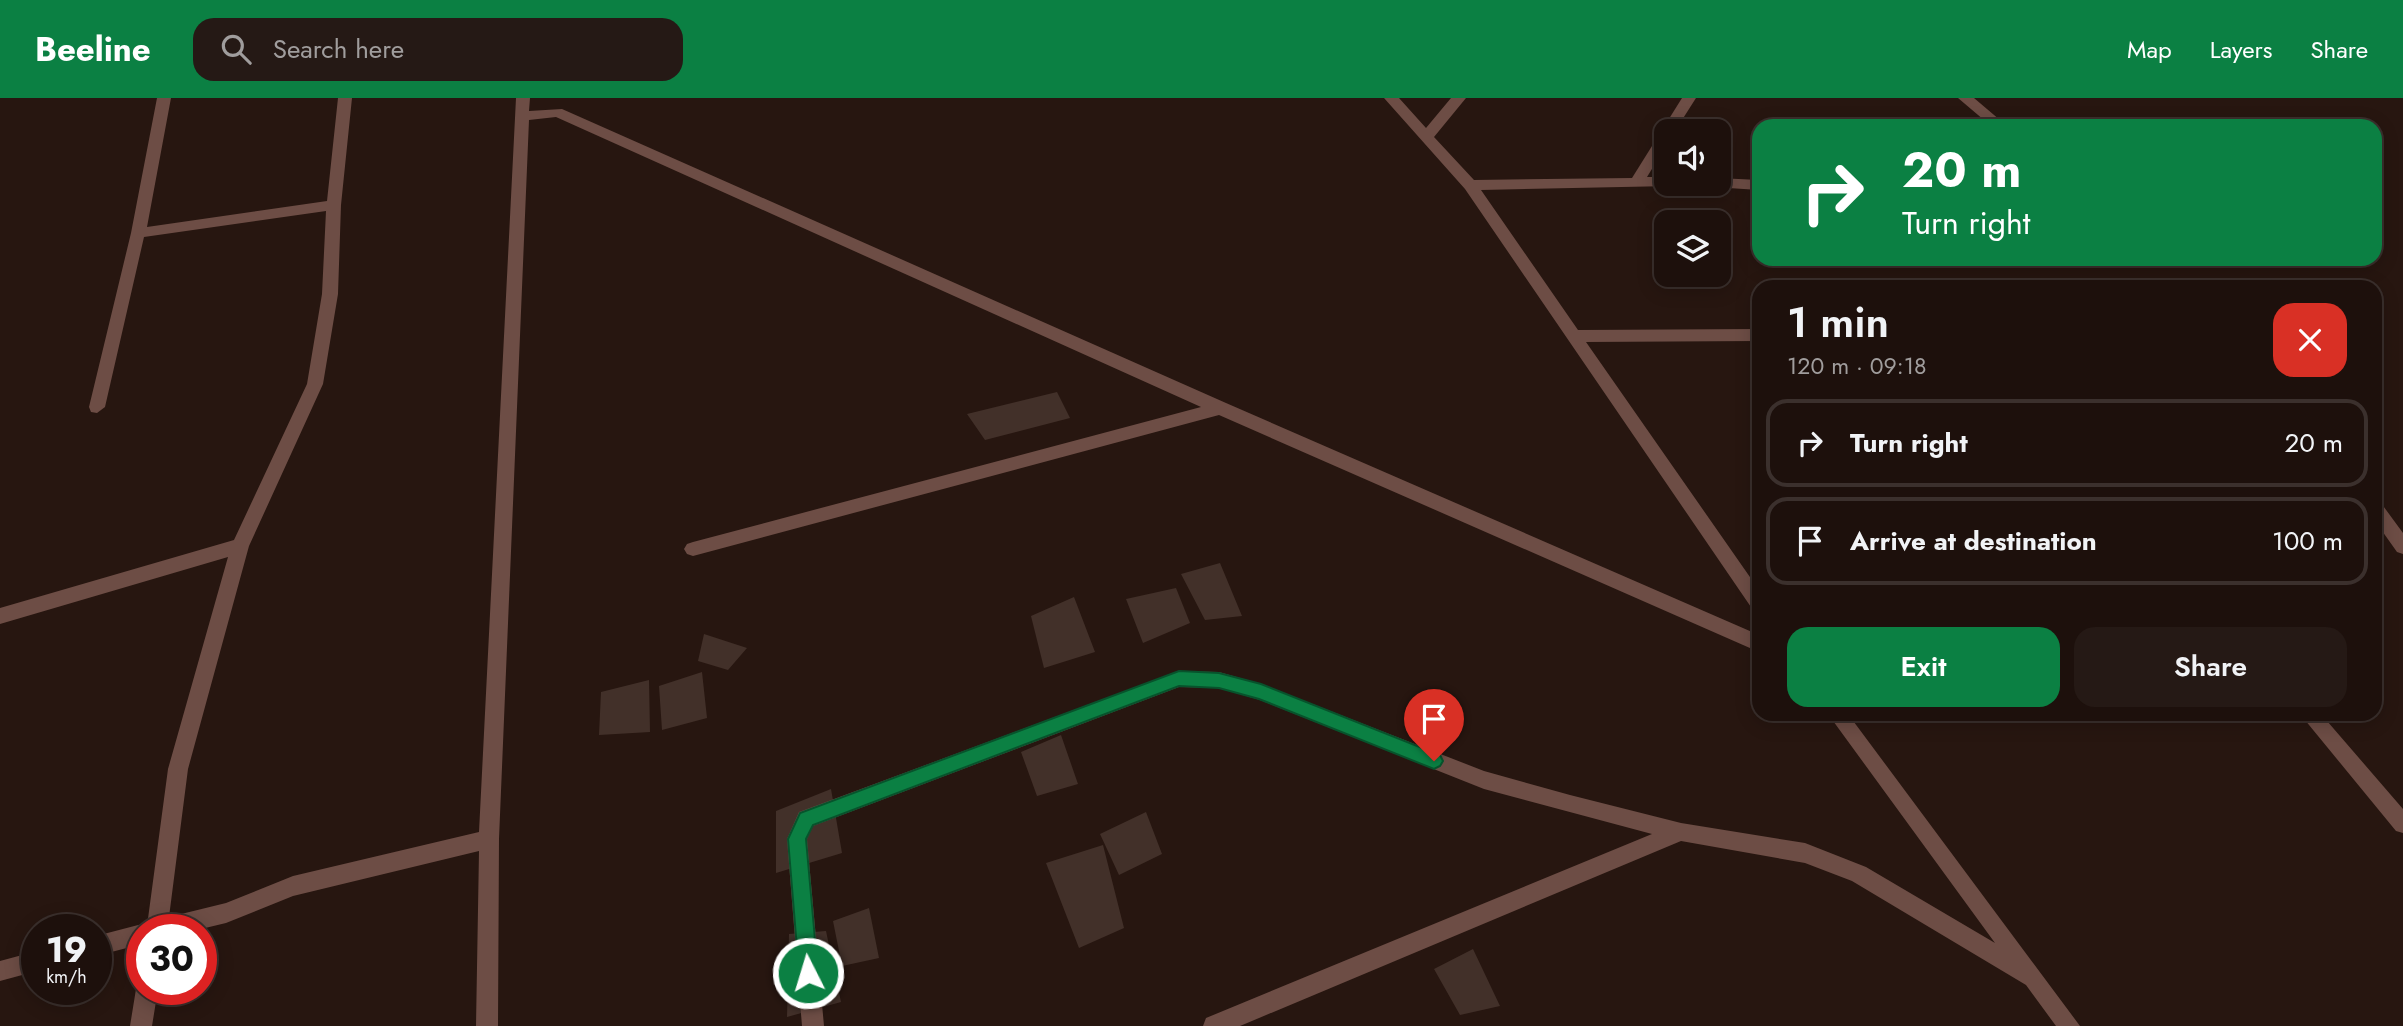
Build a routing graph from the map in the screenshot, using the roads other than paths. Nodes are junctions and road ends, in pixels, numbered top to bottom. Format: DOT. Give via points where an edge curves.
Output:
graph roads {
  1 [pos="164,98"];
  2 [pos="345,98"];
  3 [pos="1391,98"];
  4 [pos="1459,98"];
  5 [pos="1689,98"];
  6 [pos="1965,98"];
  7 [pos="523,107"];
  8 [pos="1676,119"];
  9 [pos="1991,119"];
  10 [pos="1427,135"];
  11 [pos="1654,154"];
  12 [pos="1637,181"];
  13 [pos="1654,182"];
  14 [pos="1731,184"];
  15 [pos="1469,185"];
  16 [pos="1752,185"];
  17 [pos="334,205"];
  18 [pos="138,233"];
  19 [pos="1752,335"];
  20 [pos="1572,336"];
  21 [pos="97,407"];
  22 [pos="1220,408"];
  23 [pos="2382,518"];
  24 [pos="240,546"];
  25 [pos="2403,547"];
  26 [pos="693,549"];
  27 [pos="1752,595"];
  28 [pos="0,616"];
  29 [pos="1752,641"];
  30 [pos="1843,721"];
  31 [pos="2315,721"];
  32 [pos="2403,824"];
  33 [pos="1681,832"];
  34 [pos="489,839"];
  35 [pos="161,914"];
  36 [pos="217,915"];
  37 [pos="21,965"];
  38 [pos="0,971"];
  39 [pos="2032,977"];
  40 [pos="144,1005"];
  41 [pos="141,1026"];
  42 [pos="487,1026"];
  43 [pos="813,1026"];
  44 [pos="1214,1026"];
  45 [pos="2069,1026"];
  1 -- 18 [label="street"];
  2 -- 17 [label="street"];
  3 -- 10 [label="street"];
  4 -- 10 [label="street"];
  5 -- 8 [label="street"];
  6 -- 9 [label="street"];
  7 -- 22 [label="street" via="556,112"];
  7 -- 34 [label="street"];
  10 -- 15 [label="street"];
  11 -- 12 [label="street"];
  12 -- 13 [label="street"];
  12 -- 15 [label="street"];
  14 -- 16 [label="street"];
  15 -- 20 [label="street"];
  17 -- 18 [label="street"];
  17 -- 24 [label="street" via="330,294 315,384"];
  18 -- 21 [label="street"];
  19 -- 20 [label="street"];
  20 -- 27 [label="street"];
  22 -- 26 [label="street"];
  22 -- 29 [label="street"];
  23 -- 25 [label="street"];
  24 -- 28 [label="street"];
  24 -- 35 [label="street" via="178,769"];
  30 -- 39 [label="street"];
  31 -- 32 [label="street"];
  33 -- 39 [label="street" via="1805,853 1859,874"];
  33 -- 43 [label="street" via="1484,780 1261,692 1219,680 1179,679 806,819 797,839"];
  33 -- 44 [label="street"];
  34 -- 36 [label="street" via="293,886"];
  34 -- 42 [label="street"];
  37 -- 38 [label="street"];
  39 -- 45 [label="street"];
  40 -- 41 [label="street"];
}
